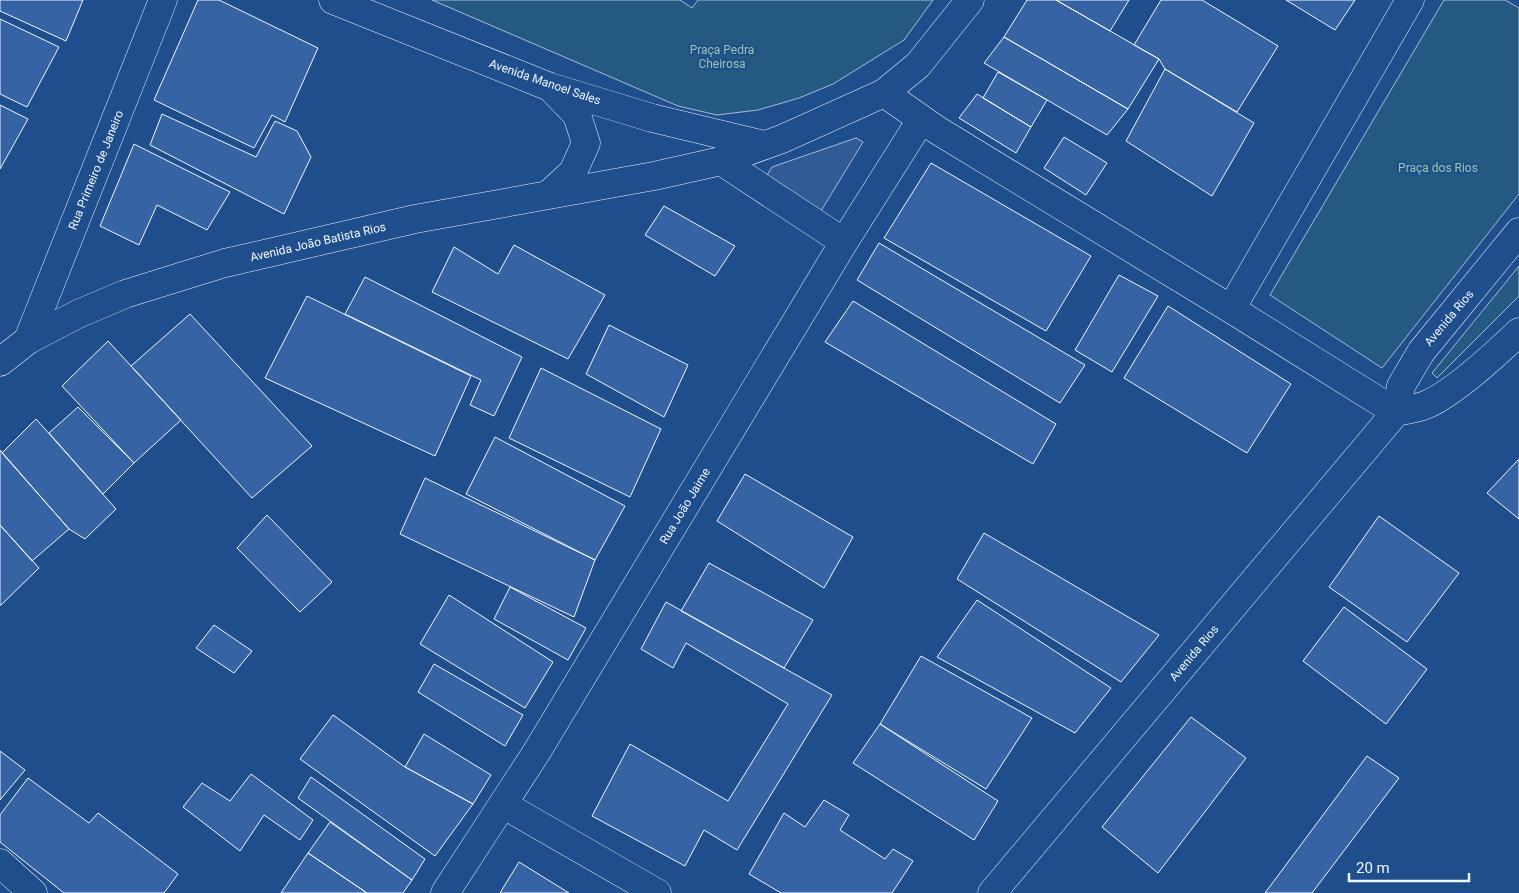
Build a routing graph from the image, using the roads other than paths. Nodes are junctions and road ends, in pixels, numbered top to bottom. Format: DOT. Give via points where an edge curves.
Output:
graph roads {
  1 [pos="163,0"];
  2 [pos="333,0"];
  3 [pos="970,0"];
  4 [pos="1410,0"];
  5 [pos="550,87"];
  6 [pos="884,93"];
  7 [pos="922,120"];
  8 [pos="773,142"];
  9 [pos="721,161"];
  10 [pos="548,195"];
  11 [pos="1519,232"];
  12 [pos="844,242"];
  13 [pos="1232,309"];
  14 [pos="1519,332"];
  15 [pos="28,340"];
  16 [pos="0,362"];
  17 [pos="1396,412"];
  18 [pos="504,805"];
  19 [pos="0,863"];
  20 [pos="33,893"];
  21 [pos="445,893"];
  22 [pos="657,893"];
  23 [pos="992,893"];
  1 -- 15 [label="street, Rua Primeiro de Janeiro"];
  2 -- 5 [label="street, Avenida Manoel Sales"];
  3 -- 6 [label="street" via="918,65"];
  4 -- 13 [label="street"];
  5 -- 8 [label="street, Avenida Manoel Sales" via="652,118"];
  5 -- 10 [label="street" via="577,115 586,143 573,172"];
  6 -- 7 [label="street"];
  6 -- 8 [label="street"];
  7 -- 12 [label="street, Rua João Jaime"];
  7 -- 13 [label="street"];
  8 -- 9 [label="street, Avenida João Batista Rios"];
  9 -- 10 [label="street, Avenida João Batista Rios"];
  9 -- 12 [label="street"];
  10 -- 15 [label="street, Avenida João Batista Rios" via="415,219 225,263 126,294"];
  11 -- 17 [label="street, Avenida Rios" via="1421,352 1401,386"];
  12 -- 18 [label="street, Rua João Jaime"];
  13 -- 17 [label="street"];
  14 -- 17 [label="street" via="1443,395 1424,406"];
  15 -- 16 [label="street, Avenida João Batista Rios"];
  17 -- 23 [label="street, Avenida Rios"];
  18 -- 21 [label="street, Rua João Jaime"];
  18 -- 22 [label="street"];
  19 -- 20 [label="street"];
}
